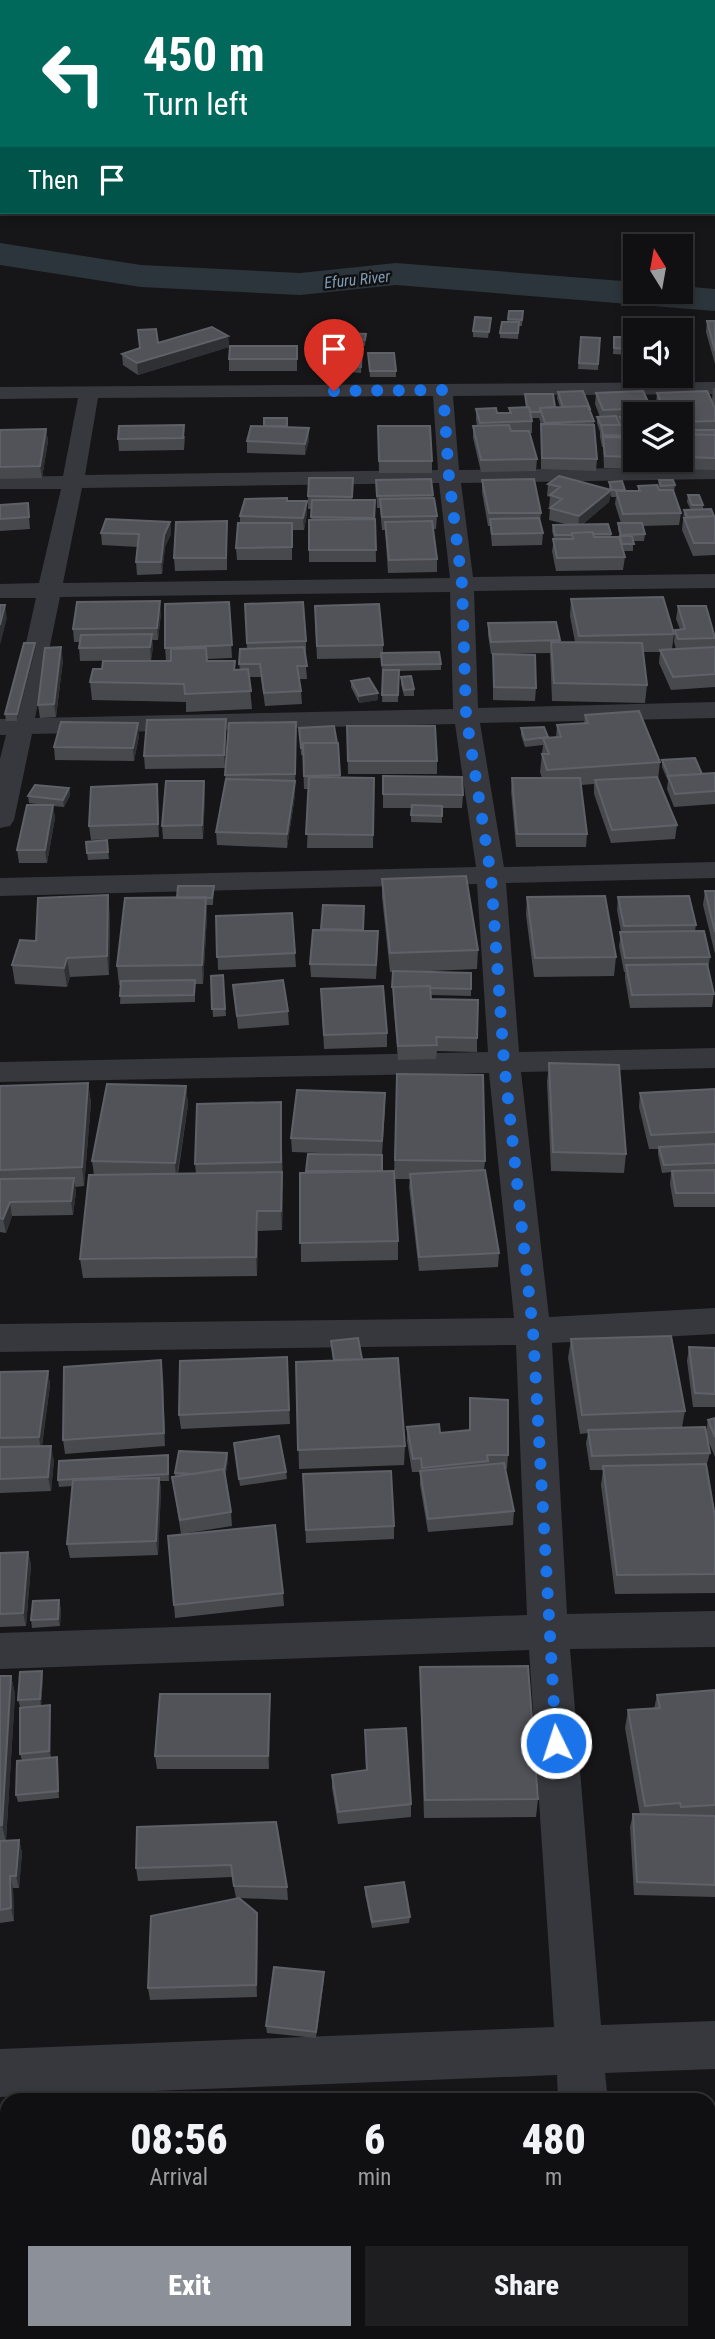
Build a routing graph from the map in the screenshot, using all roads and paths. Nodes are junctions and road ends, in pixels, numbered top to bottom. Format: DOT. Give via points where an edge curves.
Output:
graph roads {
  1 [pos="715,388"];
  2 [pos="443,390"];
  3 [pos="0,393"];
  4 [pos="89,393"];
  5 [pos="715,473"];
  6 [pos="449,477"];
  7 [pos="73,482"];
  8 [pos="0,483"];
  9 [pos="715,581"];
  10 [pos="462,584"];
  11 [pos="49,590"];
  12 [pos="0,591"];
  13 [pos="715,710"];
  14 [pos="466,715"];
  15 [pos="11,726"];
  16 [pos="0,820"];
  17 [pos="715,870"];
  18 [pos="491,876"];
  19 [pos="0,887"];
  20 [pos="715,1058"];
  21 [pos="504,1062"];
  22 [pos="0,1072"];
  23 [pos="715,1321"];
  24 [pos="533,1331"];
  25 [pos="0,1338"];
  26 [pos="715,1629"];
  27 [pos="548,1632"];
  28 [pos="0,1651"];
  29 [pos="715,2045"];
  30 [pos="578,2050"];
  31 [pos="0,2073"];
  32 [pos="582,2093"];
  1 -- 2 [label="street"];
  2 -- 4 [label="street"];
  2 -- 6 [label="street"];
  3 -- 4 [label="street"];
  4 -- 7 [label="street"];
  5 -- 6 [label="street"];
  6 -- 7 [label="street"];
  6 -- 10 [label="street"];
  7 -- 8 [label="street"];
  7 -- 11 [label="street"];
  9 -- 10 [label="street"];
  10 -- 11 [label="street"];
  10 -- 14 [label="street"];
  11 -- 12 [label="street"];
  11 -- 15 [label="street"];
  13 -- 14 [label="street"];
  14 -- 15 [label="street"];
  14 -- 18 [label="street"];
  15 -- 16 [label="street"];
  17 -- 18 [label="street"];
  18 -- 19 [label="street"];
  18 -- 21 [label="street"];
  20 -- 21 [label="street"];
  21 -- 22 [label="street"];
  21 -- 24 [label="street"];
  23 -- 24 [label="street"];
  24 -- 25 [label="street"];
  24 -- 27 [label="street"];
  26 -- 27 [label="street"];
  27 -- 28 [label="street"];
  27 -- 30 [label="street"];
  29 -- 30 [label="street"];
  30 -- 31 [label="street"];
  30 -- 32 [label="street"];
}
